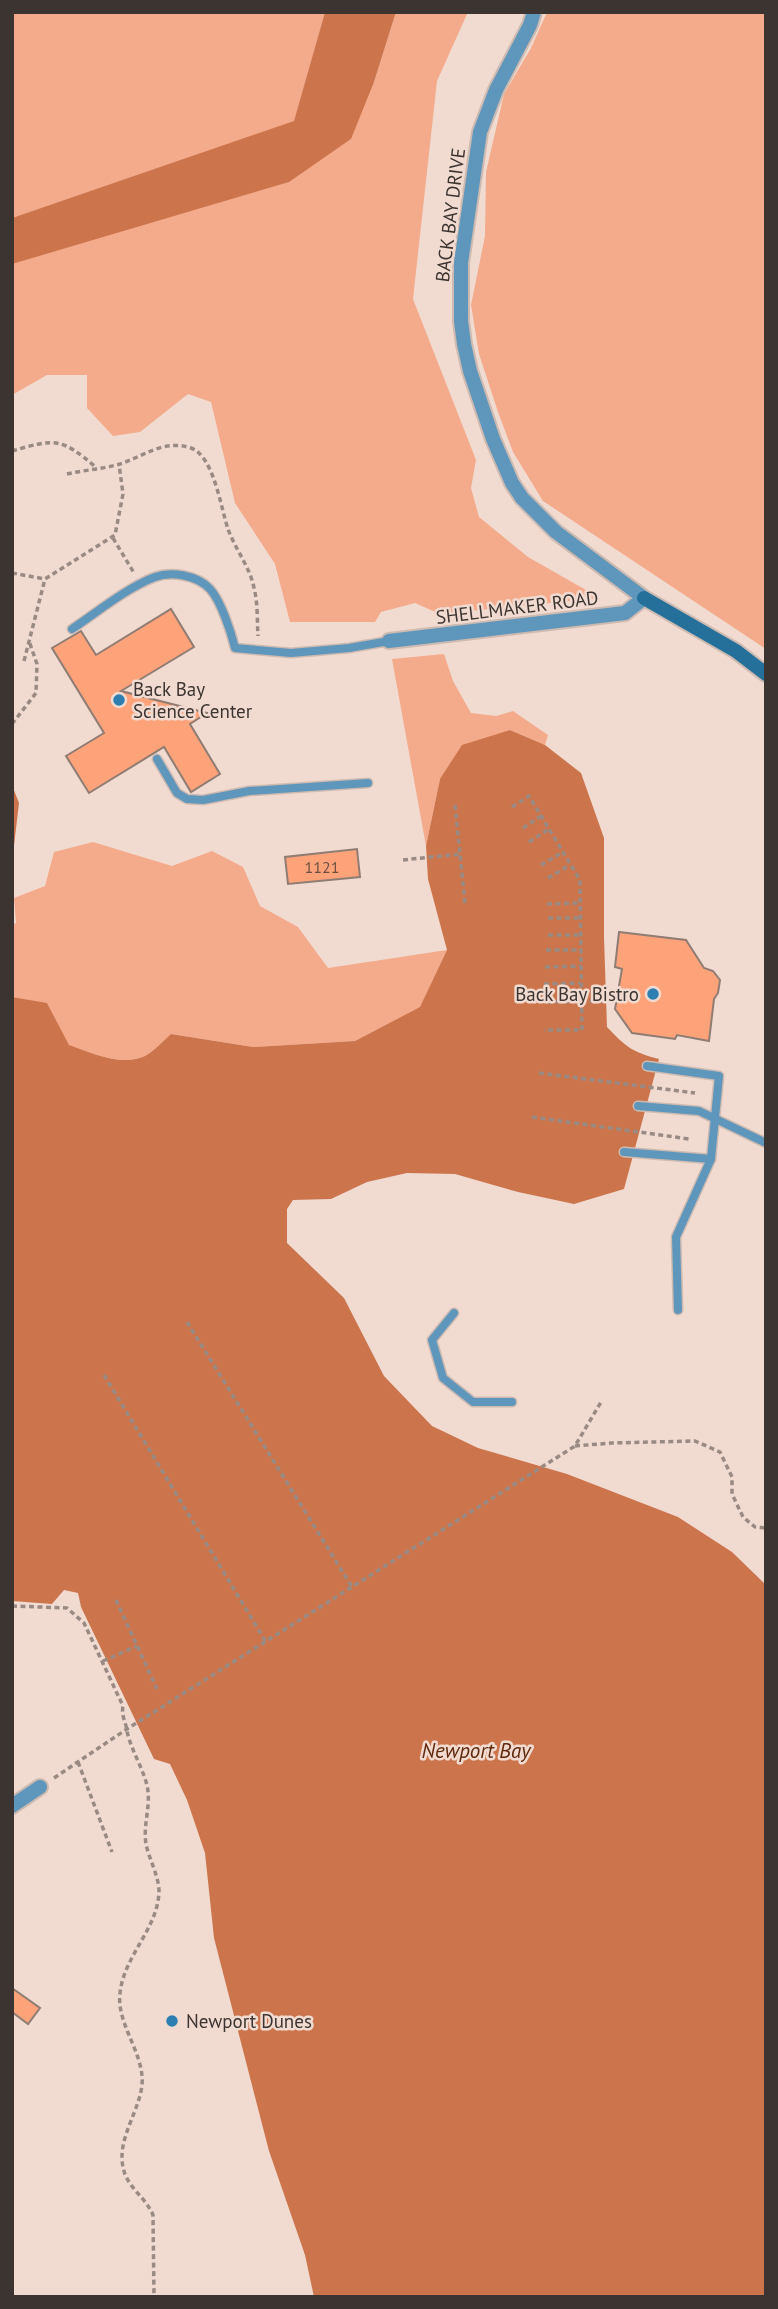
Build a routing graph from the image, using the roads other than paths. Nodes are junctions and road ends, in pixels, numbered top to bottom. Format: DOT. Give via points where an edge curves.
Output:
graph roads {
  1 [pos="534,12"];
  2 [pos="645,597"];
  3 [pos="72,629"];
  4 [pos="389,641"];
  5 [pos="766,674"];
  6 [pos="157,759"];
  7 [pos="368,783"];
  8 [pos="647,1066"];
  9 [pos="638,1106"];
  10 [pos="715,1118"];
  11 [pos="766,1143"];
  12 [pos="624,1152"];
  13 [pos="712,1159"];
  14 [pos="678,1310"];
  15 [pos="454,1312"];
  16 [pos="512,1402"];
  17 [pos="40,1787"];
  18 [pos="12,1806"];
  1 -- 2 [label="street, BACK BAY DRIVE" via="480,132 461,263 464,344 493,439 522,498 556,532"];
  2 -- 4 [label="street, SHELLMAKER ROAD" via="625,613"];
  2 -- 5 [label="street, BACK BAY DRIVE"];
  3 -- 4 [label="lane" via="141,584 172,573 209,589 229,625 235,648 291,653"];
  6 -- 7 [label="lane" via="177,793 187,799"];
  8 -- 10 [label="lane" via="719,1076"];
  9 -- 10 [label="lane" via="699,1111"];
  10 -- 11 [label="lane"];
  10 -- 13 [label="lane"];
  12 -- 13 [label="lane"];
  13 -- 14 [label="lane" via="676,1237"];
  15 -- 16 [label="lane" via="432,1340 443,1378 473,1402"];
  17 -- 18 [label="street"];
}
